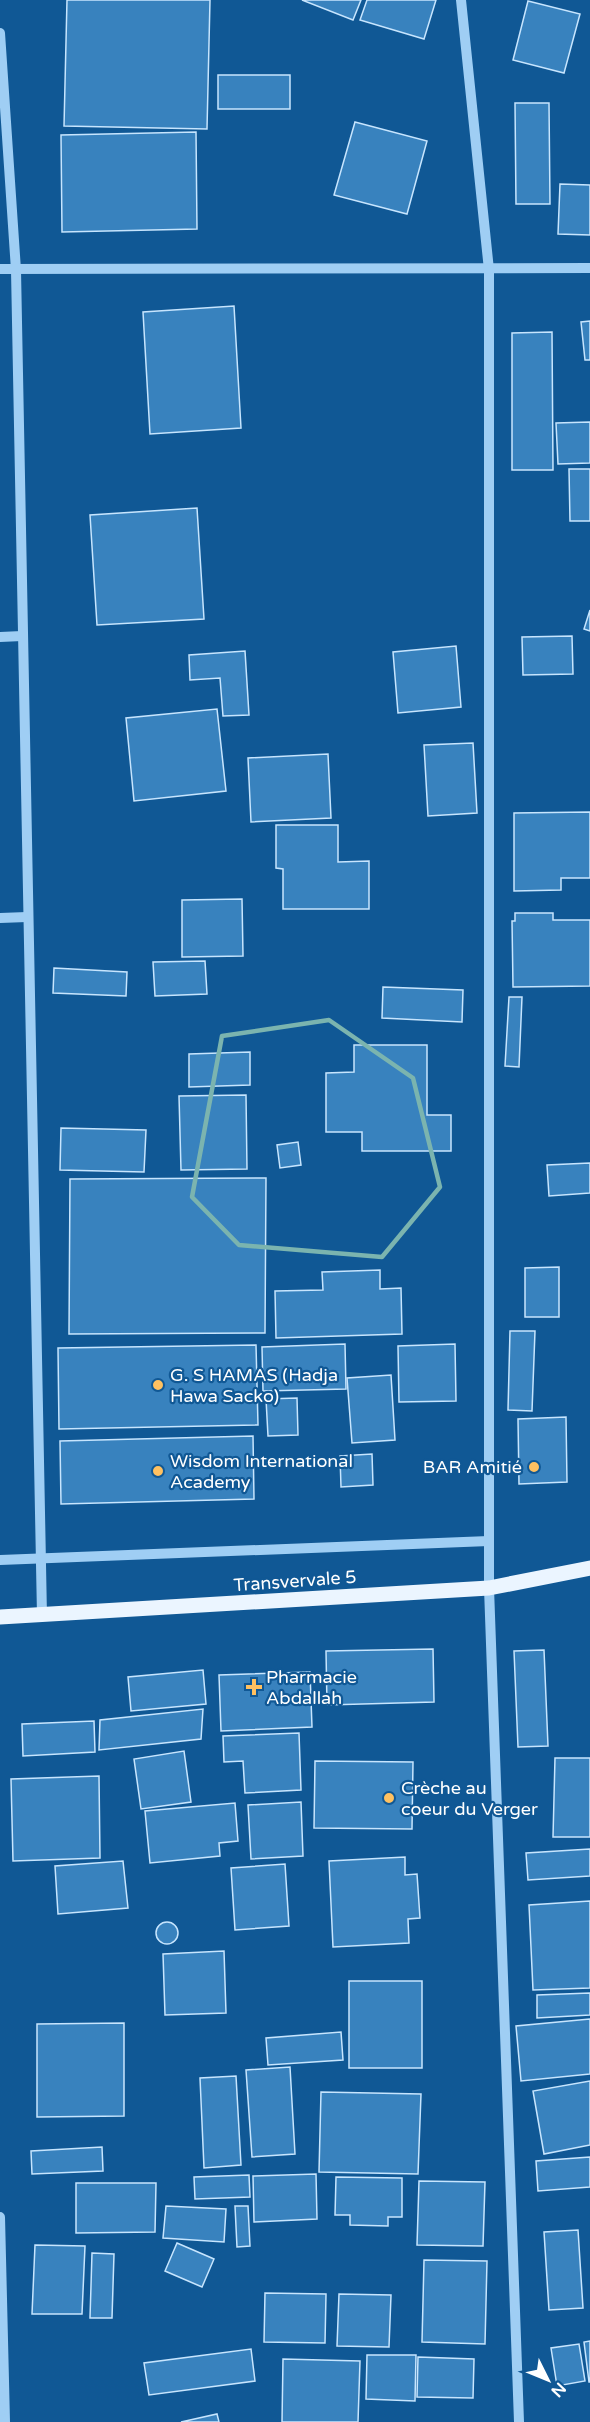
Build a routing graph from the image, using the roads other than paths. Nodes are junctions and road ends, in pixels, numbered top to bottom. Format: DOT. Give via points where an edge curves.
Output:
graph roads {
  1 [pos="460,0"];
  2 [pos="0,33"];
  3 [pos="590,268"];
  4 [pos="0,269"];
  5 [pos="16,270"];
  6 [pos="489,270"];
  7 [pos="0,636"];
  8 [pos="22,636"];
  9 [pos="27,917"];
  10 [pos="0,918"];
  11 [pos="489,1541"];
  12 [pos="40,1558"];
  13 [pos="0,1560"];
  14 [pos="590,1568"];
  15 [pos="489,1588"];
  16 [pos="42,1616"];
  17 [pos="0,1617"];
  18 [pos="0,2217"];
  19 [pos="5,2422"];
  20 [pos="519,2422"];
  1 -- 6 [label="street"];
  2 -- 5 [label="street"];
  3 -- 6 [label="street"];
  4 -- 5 [label="street"];
  5 -- 6 [label="street"];
  5 -- 8 [label="street"];
  6 -- 11 [label="street"];
  7 -- 8 [label="street"];
  8 -- 9 [label="street"];
  9 -- 10 [label="street"];
  9 -- 12 [label="street"];
  11 -- 12 [label="street"];
  11 -- 15 [label="street"];
  12 -- 13 [label="street"];
  12 -- 16 [label="street"];
  14 -- 15 [label="main road, Transvervale 5"];
  15 -- 16 [label="main road, Transvervale 5"];
  15 -- 20 [label="street"];
  16 -- 17 [label="main road, Transvervale 5"];
  18 -- 19 [label="street"];
}
